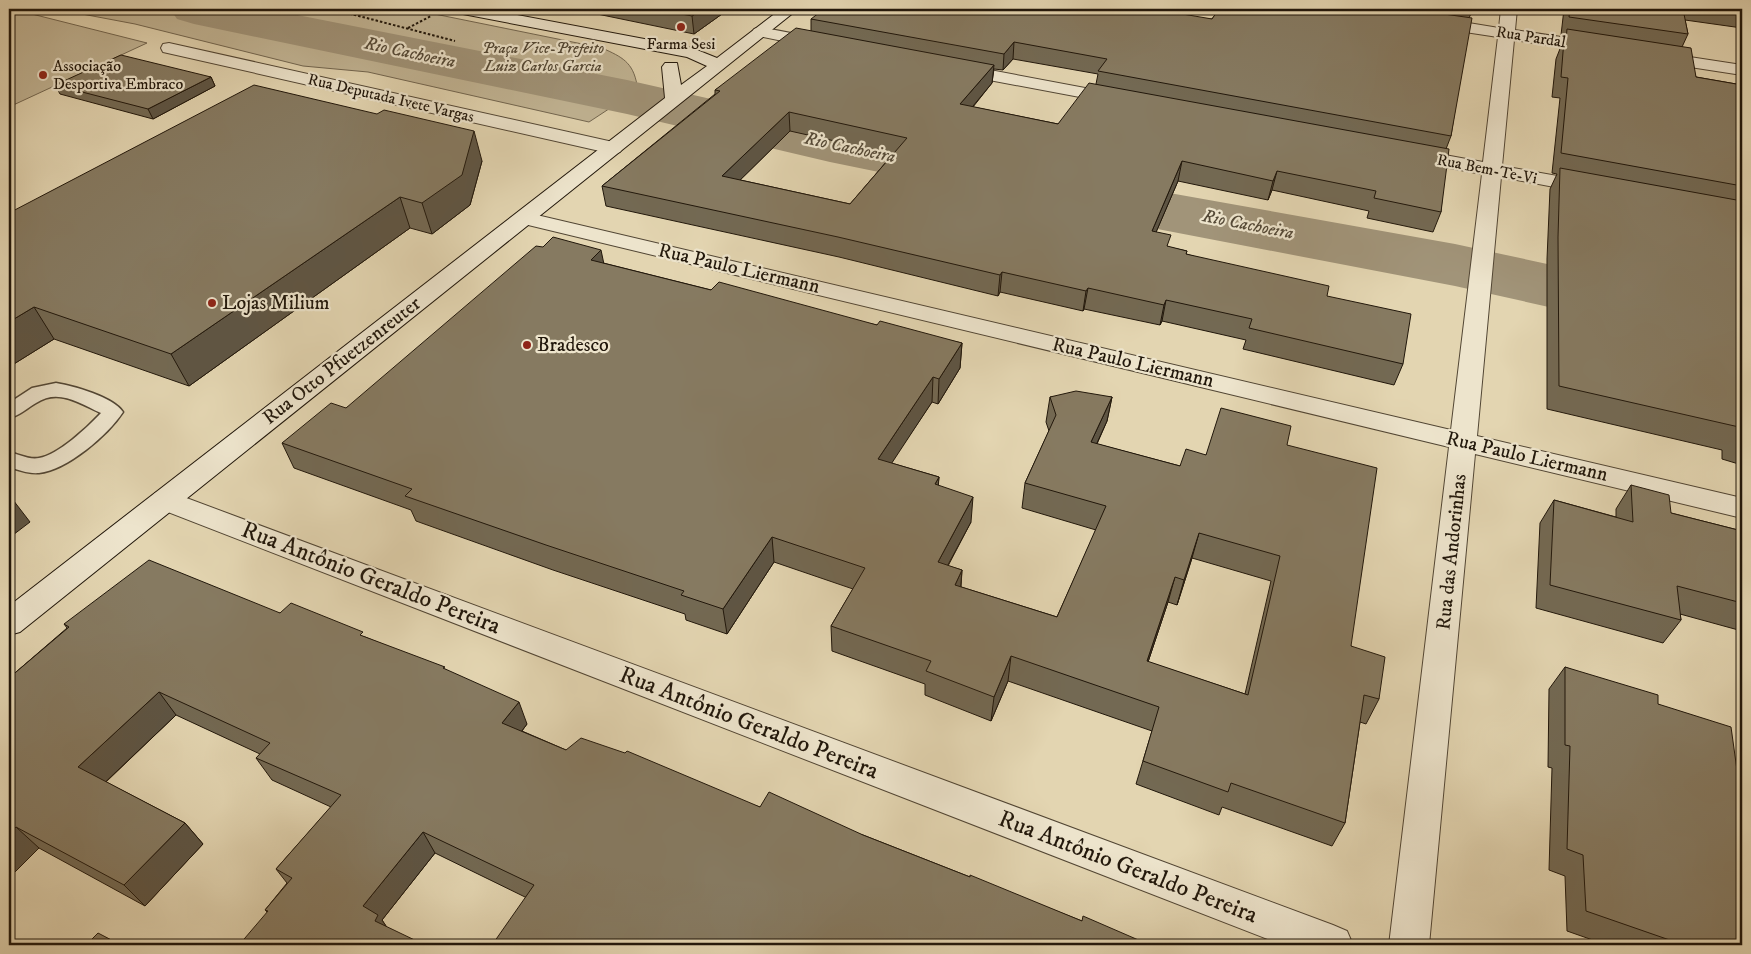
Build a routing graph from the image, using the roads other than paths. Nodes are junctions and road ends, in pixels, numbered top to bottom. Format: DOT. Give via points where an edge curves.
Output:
graph roads {
  1 [pos="463,9"];
  2 [pos="790,9"];
  3 [pos="1510,9"];
  4 [pos="1418,20"];
  5 [pos="573,30"];
  6 [pos="760,32"];
  7 [pos="1507,33"];
  8 [pos="837,47"];
  9 [pos="169,48"];
  10 [pos="1615,50"];
  11 [pos="692,53"];
  12 [pos="1644,55"];
  13 [pos="719,65"];
  14 [pos="671,67"];
  15 [pos="945,67"];
  16 [pos="1742,70"];
  17 [pos="288,75"];
  18 [pos="261,89"];
  19 [pos="1130,102"];
  20 [pos="666,106"];
  21 [pos="613,148"];
  22 [pos="1395,152"];
  23 [pos="1492,170"];
  24 [pos="1608,192"];
  25 [pos="524,218"];
  26 [pos="9,412"];
  27 [pos="1464,442"];
  28 [pos="9,459"];
  29 [pos="165,500"];
  30 [pos="1742,508"];
  31 [pos="9,623"];
  32 [pos="1333,945"];
  33 [pos="1409,945"];
  1 -- 5 [label="street"];
  2 -- 6 [label="street, Rua Otto Pfuetzenreuter"];
  3 -- 7 [label="street, Rua das Andorinhas"];
  4 -- 7 [label="street, Rua Pardal"];
  5 -- 11 [label="street"];
  5 -- 14 [label="street"];
  6 -- 8 [label="street"];
  6 -- 11 [label="street, Rua Otto Pfuetzenreuter"];
  6 -- 13 [label="street, Rua Otto Pfuetzenreuter"];
  7 -- 10 [label="street, Rua Pardal"];
  7 -- 23 [label="street, Rua das Andorinhas"];
  9 -- 17 [label="street, Rua Deputada Ivete Vargas"];
  11 -- 13 [label="street"];
  11 -- 14 [label="street, Rua Otto Pfuetzenreuter"];
  12 -- 16 [label="street"];
  13 -- 14 [label="street"];
  13 -- 20 [label="street, Rua Otto Pfuetzenreuter"];
  14 -- 20 [label="street"];
  15 -- 19 [label="street"];
  17 -- 18 [label="street"];
  17 -- 21 [label="street, Rua Deputada Ivete Vargas"];
  20 -- 21 [label="street, Rua Otto Pfuetzenreuter"];
  21 -- 25 [label="street, Rua Otto Pfuetzenreuter"];
  22 -- 23 [label="street, Rua Bem-Te-Vi"];
  23 -- 24 [label="street, Rua Bem-Te-Vi"];
  23 -- 27 [label="street, Rua das Andorinhas"];
  25 -- 27 [label="street, Rua Paulo Liermann"];
  25 -- 29 [label="street, Rua Otto Pfuetzenreuter"];
  26 -- 28 [label="lane" via="52,388 113,412 106,422 43,465 26,465"];
  27 -- 30 [label="street, Rua Paulo Liermann"];
  27 -- 33 [label="street, Rua das Andorinhas"];
  29 -- 31 [label="street, Rua Otto Pfuetzenreuter"];
  29 -- 32 [label="street, Rua Antônio Geraldo Pereira"];
}
